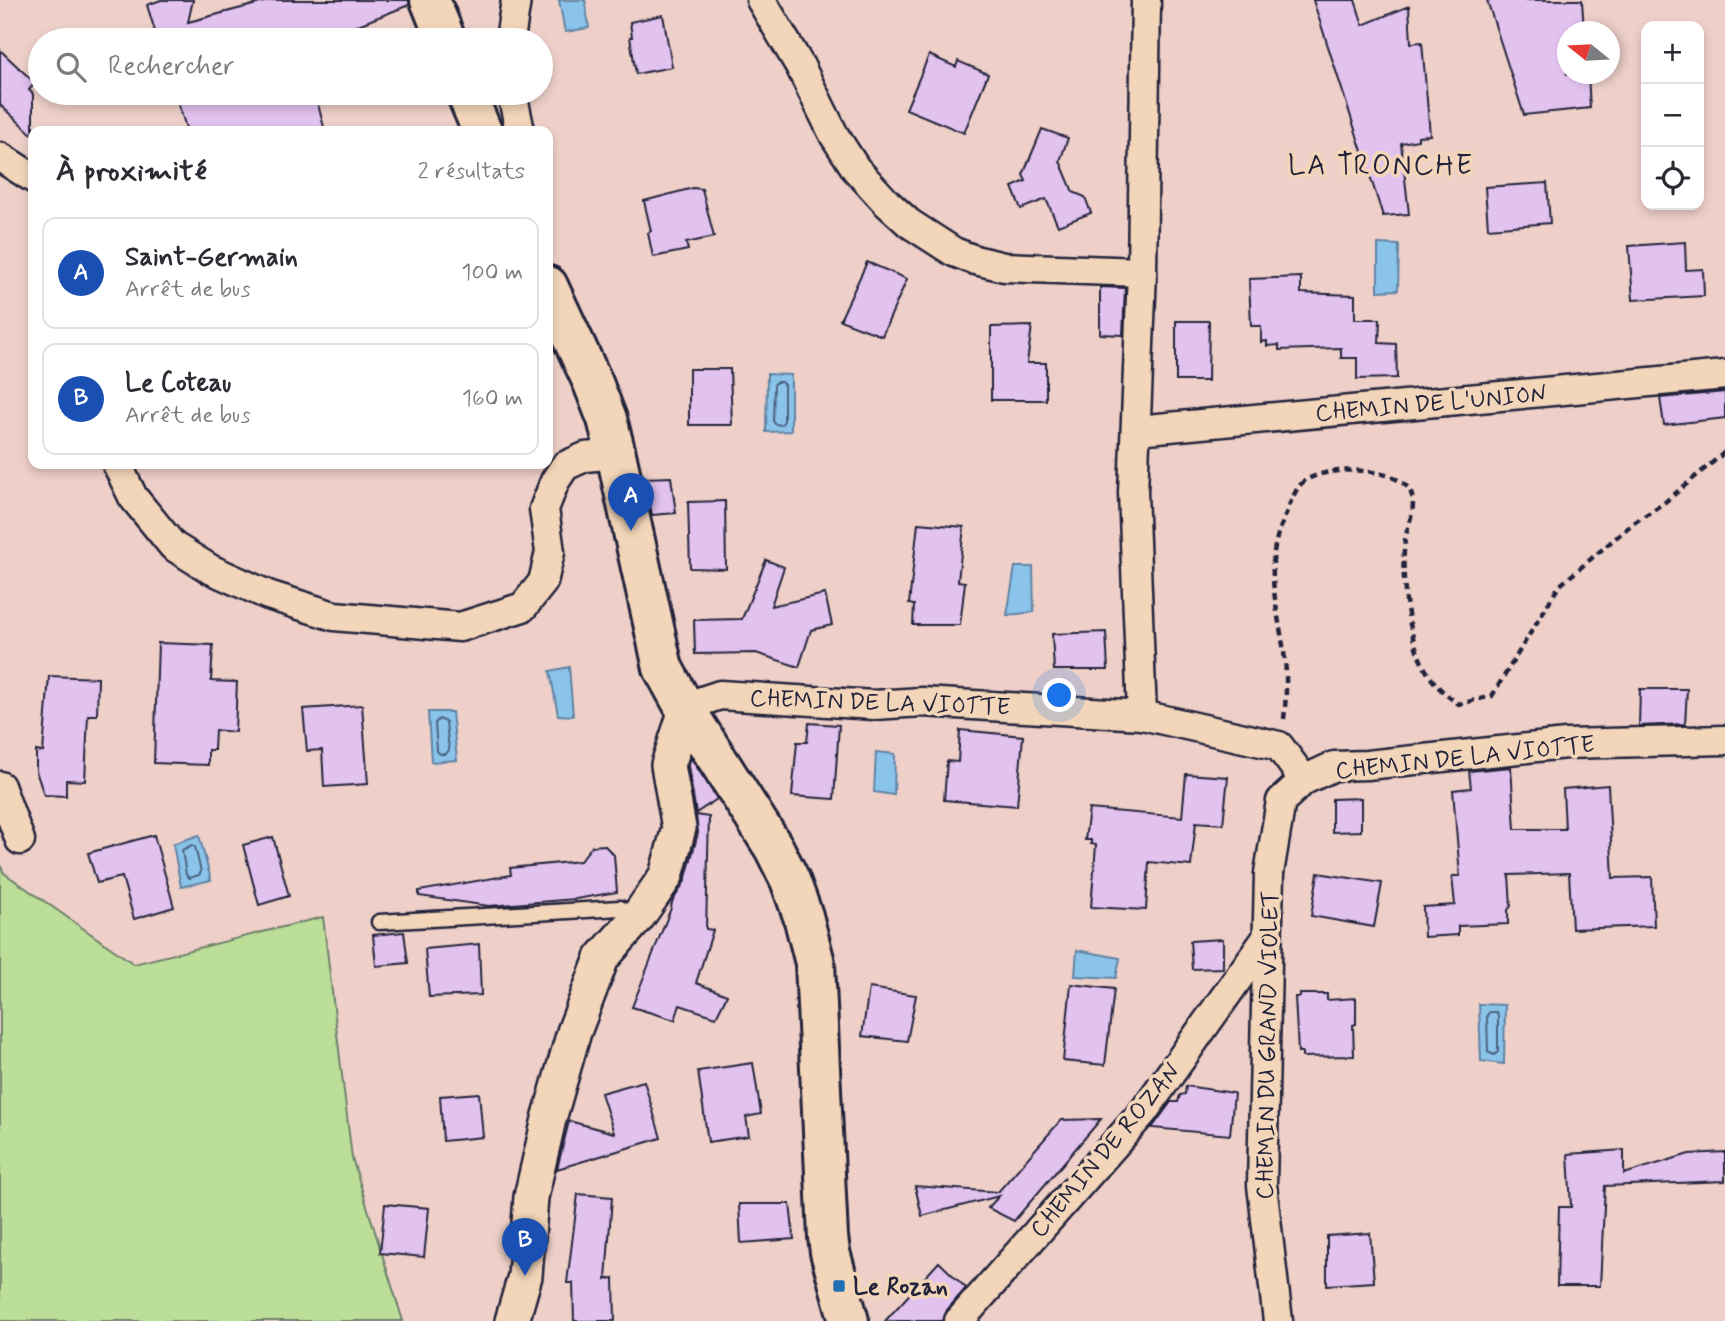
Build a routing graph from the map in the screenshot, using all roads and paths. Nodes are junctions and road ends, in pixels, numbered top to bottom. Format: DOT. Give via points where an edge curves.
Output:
graph roads {
  1 [pos="430,0"];
  2 [pos="516,0"];
  3 [pos="761,0"];
  4 [pos="1146,0"];
  5 [pos="441,28"];
  6 [pos="512,28"];
  7 [pos="471,105"];
  8 [pos="515,105"];
  9 [pos="480,126"];
  10 [pos="519,126"];
  11 [pos="0,157"];
  12 [pos="28,175"];
  13 [pos="1142,272"];
  14 [pos="553,297"];
  15 [pos="1725,375"];
  16 [pos="1137,430"];
  17 [pos="1725,452"];
  18 [pos="617,454"];
  19 [pos="119,469"];
  20 [pos="686,710"];
  21 [pos="1142,715"];
  22 [pos="1725,740"];
  23 [pos="1279,746"];
  24 [pos="1304,780"];
  25 [pos="0,786"];
  26 [pos="20,840"];
  27 [pos="637,918"];
  28 [pos="379,922"];
  29 [pos="1266,939"];
  30 [pos="525,1276"];
  31 [pos="512,1321"];
  32 [pos="531,1321"];
  33 [pos="849,1321"];
  34 [pos="959,1321"];
  35 [pos="1278,1321"];
  1 -- 5 [label="main road"];
  2 -- 6 [label="street"];
  3 -- 13 [label="street" via="856,169 909,223 954,252 1004,267"];
  4 -- 13 [label="street"];
  7 -- 9 [label="main road"];
  8 -- 10 [label="street"];
  11 -- 12 [label="street"];
  13 -- 16 [label="street"];
  14 -- 18 [label="main road" via="593,383"];
  15 -- 16 [label="street, CHEMIN DE L'UNION"];
  16 -- 21 [label="street" via="1133,492"];
  17 -- 23 [label="path" via="1559,586 1492,696 1459,704 1444,694 1425,669 1414,637 1403,577 1411,492 1385,475 1347,469 1316,474 1300,486 1294,498 1278,533 1272,570 1285,659"];
  18 -- 19 [label="street" via="585,457 565,466 555,481 544,509 550,552 543,582 523,607 460,627 334,617 222,574 173,546 133,497"];
  18 -- 20 [label="main road" via="663,668"];
  20 -- 21 [label="street, CHEMIN DE LA VIOTTE" via="720,695"];
  20 -- 27 [label="street" via="668,765 679,828 666,876"];
  20 -- 33 [label="main road" via="774,848 803,916 815,963 828,1237"];
  21 -- 23 [label="street, CHEMIN DE LA VIOTTE"];
  22 -- 24 [label="street, CHEMIN DE LA VIOTTE" via="1566,744 1334,766"];
  23 -- 24 [label="street, CHEMIN DE LA VIOTTE"];
  24 -- 29 [label="street, CHEMIN DU GRAND VIOLET" via="1281,800 1269,873"];
  25 -- 26 [label="street"];
  27 -- 28 [label="lane" via="620,908"];
  27 -- 30 [label="street" via="602,958 574,1032 531,1197"];
  29 -- 34 [label="street, CHEMIN DE ROZAN" via="1144,1111"];
  29 -- 35 [label="street, CHEMIN DU GRAND VIOLET" via="1262,1185"];
  30 -- 31 [label="street"];
  30 -- 32 [label="street"];
}
